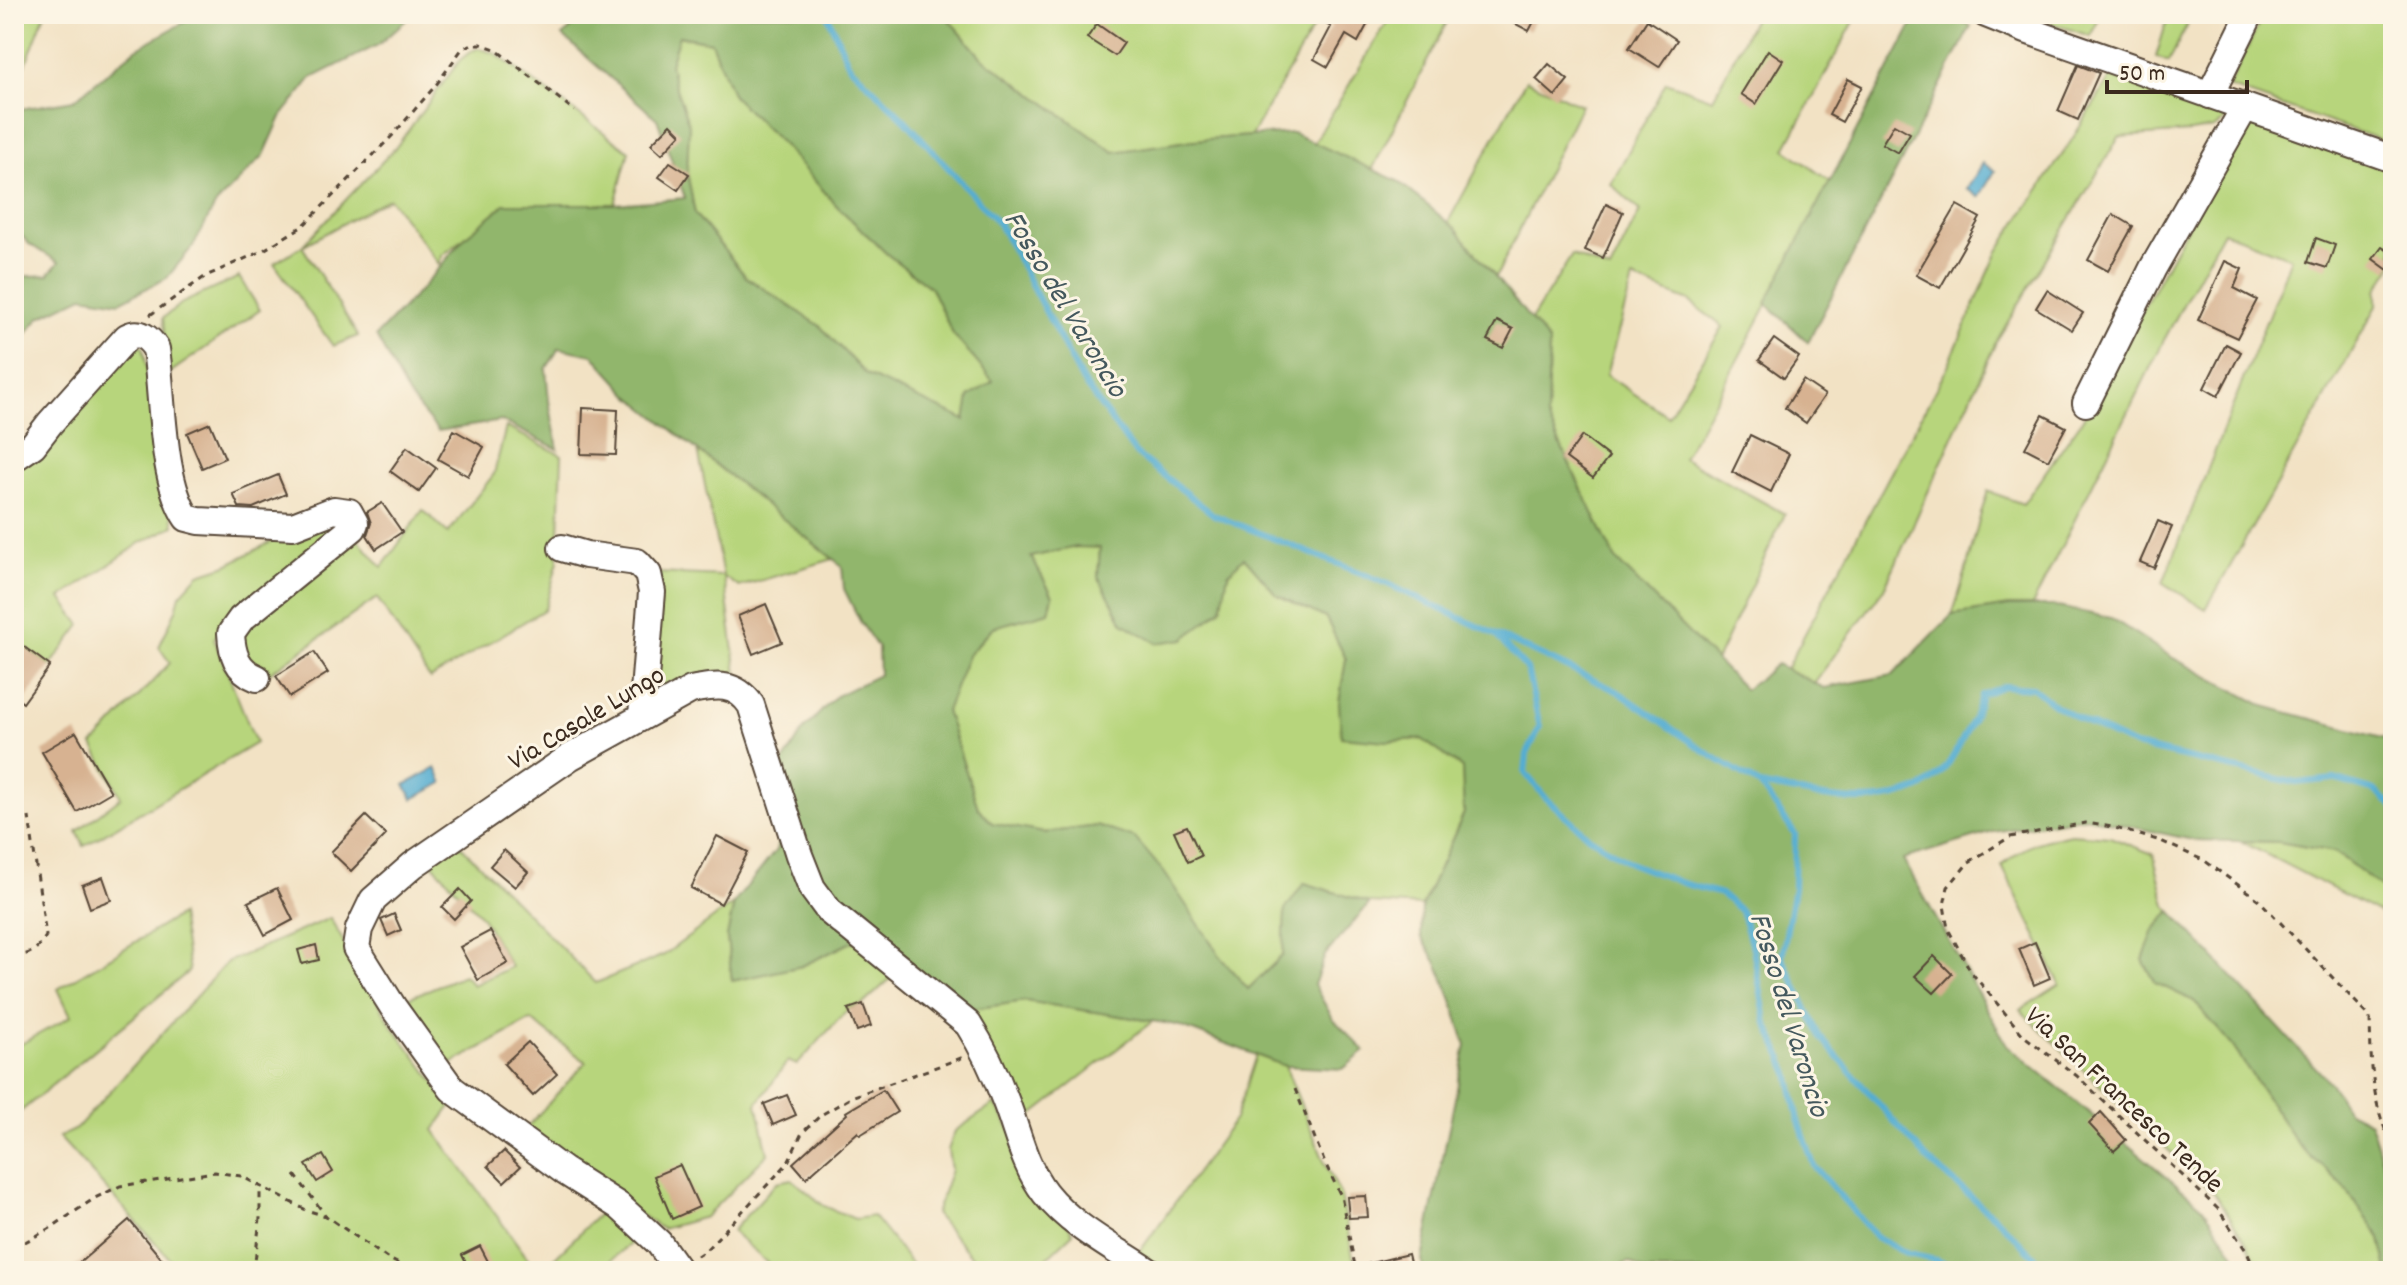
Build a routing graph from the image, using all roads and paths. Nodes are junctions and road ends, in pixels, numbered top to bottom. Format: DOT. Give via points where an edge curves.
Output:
graph roads {
  1 [pos="1986,14"];
  2 [pos="2250,14"];
  3 [pos="2210,95"];
  4 [pos="2245,107"];
  5 [pos="575,111"];
  6 [pos="2393,159"];
  7 [pos="133,334"];
  8 [pos="2086,403"];
  9 [pos="14,458"];
  10 [pos="562,548"];
  11 [pos="257,678"];
  12 [pos="642,716"];
  13 [pos="29,817"];
  14 [pos="14,952"];
  15 [pos="982,1046"];
  16 [pos="1295,1089"];
  17 [pos="2393,1146"];
  18 [pos="295,1175"];
  19 [pos="260,1186"];
  20 [pos="326,1216"];
  21 [pos="14,1248"];
  22 [pos="678,1270"];
  23 [pos="254,1271"];
  24 [pos="413,1271"];
  25 [pos="1148,1271"];
  26 [pos="1356,1271"];
  27 [pos="2255,1271"];
  1 -- 3 [label="street"];
  2 -- 3 [label="street"];
  3 -- 4 [label="street"];
  4 -- 6 [label="street"];
  4 -- 8 [label="street" via="2153,268"];
  5 -- 7 [label="path" via="495,49 481,44 462,49 392,136 303,226 206,276 146,318"];
  7 -- 9 [label="street" via="33,445"];
  7 -- 11 [label="street" via="146,337 156,349 166,448 177,499 187,518 293,526 342,510 355,523 231,633 238,663"];
  10 -- 12 [label="street" via="637,562 648,574 652,592"];
  12 -- 15 [label="street, Via Casale Lungo" via="691,690 713,686 742,693 751,705 812,888 829,911 968,1024"];
  12 -- 22 [label="street, Via Casale Lungo" via="570,757 413,865 373,900 356,948 452,1089 619,1206 659,1243"];
  13 -- 14 [label="path" via="46,936 32,952"];
  15 -- 22 [label="path" via="959,1060 854,1096 821,1115 802,1133 787,1164 706,1250"];
  15 -- 25 [label="street, Via Casale Lungo" via="1026,1161 1045,1193"];
  16 -- 26 [label="path" via="1341,1196"];
  17 -- 27 [label="path, Via San Francesco Tende" via="2373,1089 2370,1017 2259,900 2205,861 2161,841 2086,823 2010,837 1969,862 1948,887 1944,905 1948,929 1971,972 2024,1036 2077,1076 2218,1209"];
  18 -- 20 [label="path"];
  19 -- 20 [label="path"];
  19 -- 21 [label="path" via="215,1172 120,1186"];
  19 -- 23 [label="path"];
  20 -- 24 [label="path"];
}
